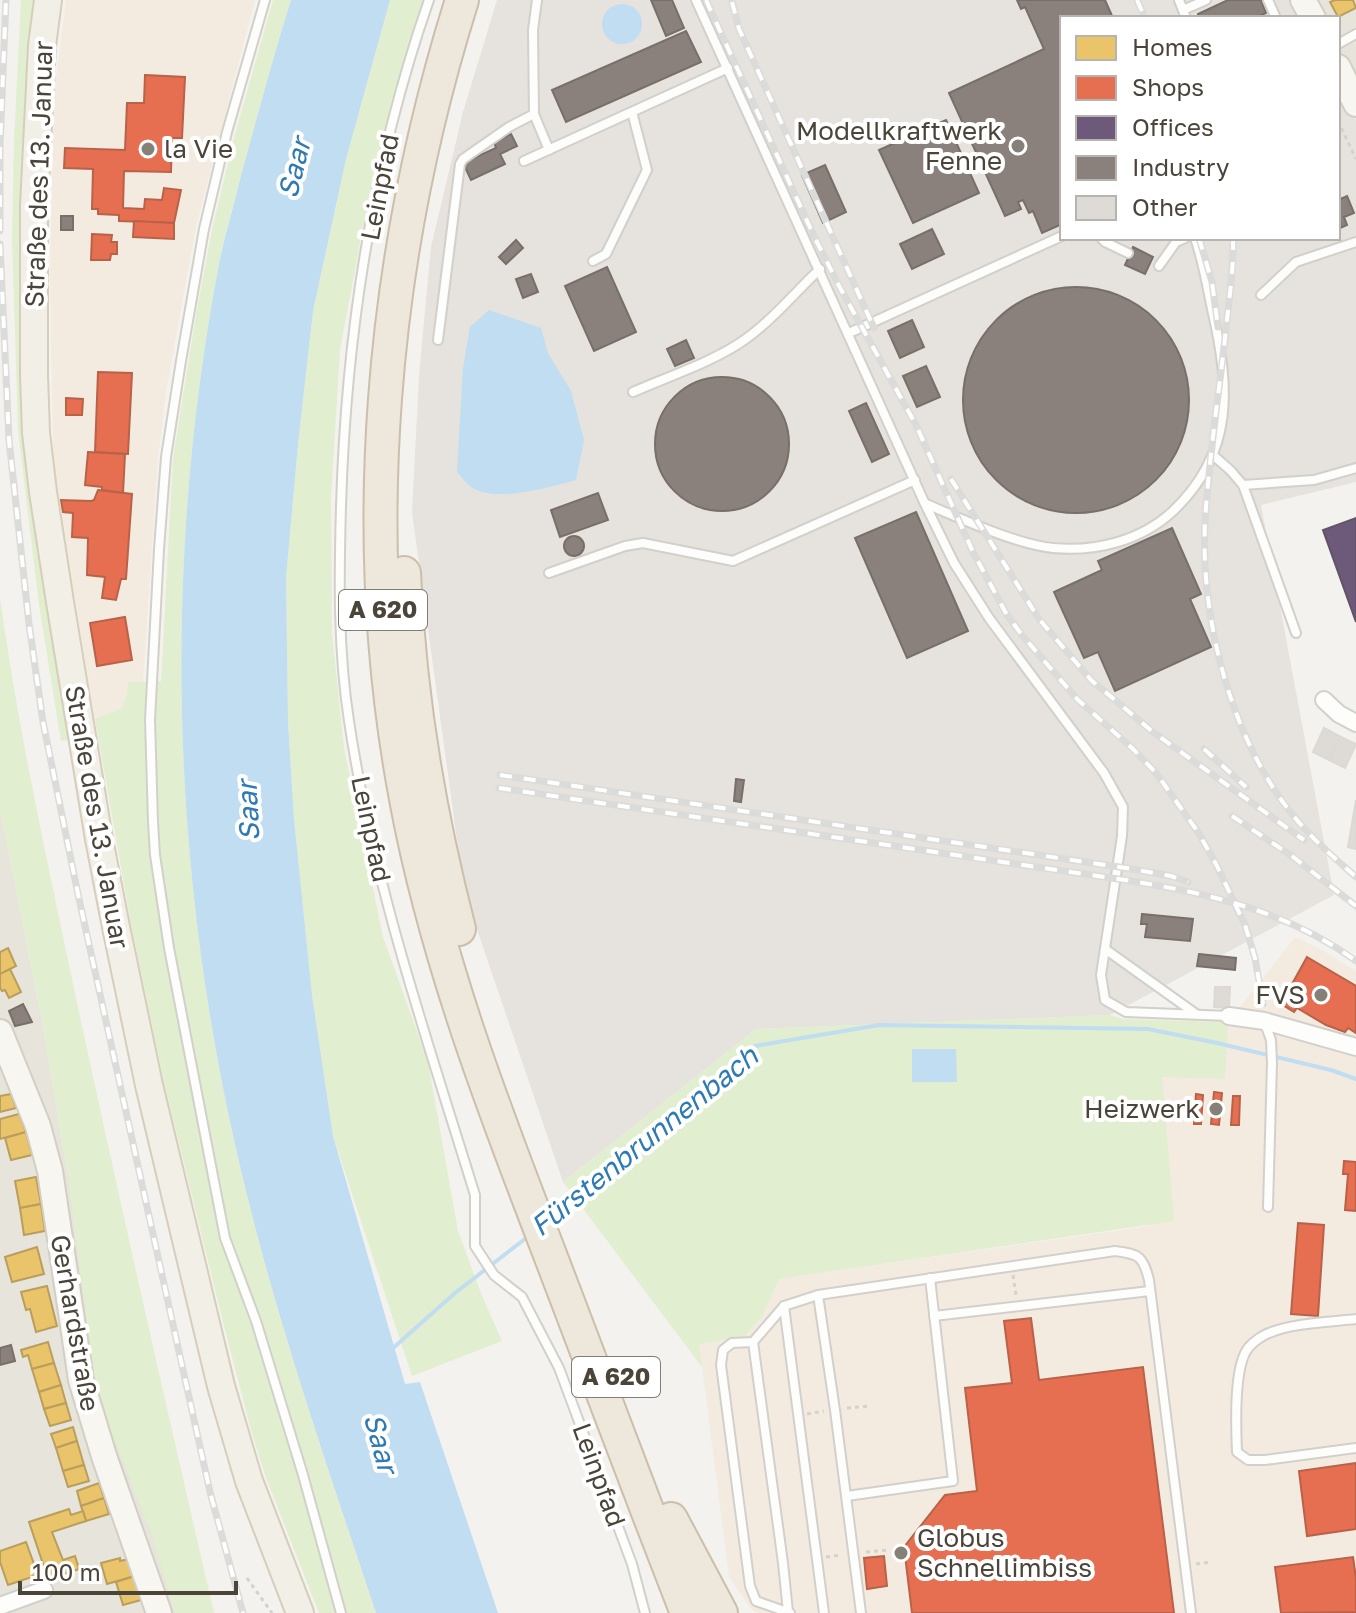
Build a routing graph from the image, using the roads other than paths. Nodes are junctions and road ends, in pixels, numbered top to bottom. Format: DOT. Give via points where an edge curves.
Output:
graph roads {
  1 [pos="48,0"];
  2 [pos="265,0"];
  3 [pos="429,0"];
  4 [pos="462,0"];
  5 [pos="482,0"];
  6 [pos="537,0"];
  7 [pos="696,0"];
  8 [pos="1179,0"];
  9 [pos="1206,0"];
  10 [pos="1185,14"];
  11 [pos="728,68"];
  12 [pos="1340,71"];
  13 [pos="1356,104"];
  14 [pos="632,112"];
  15 [pos="534,114"];
  16 [pos="549,150"];
  17 [pos="524,161"];
  18 [pos="1060,237"];
  19 [pos="1103,240"];
  20 [pos="1180,240"];
  21 [pos="1196,240"];
  22 [pos="1356,242"];
  23 [pos="1128,253"];
  24 [pos="593,261"];
  25 [pos="1159,266"];
  26 [pos="820,269"];
  27 [pos="1261,295"];
  28 [pos="849,333"];
  29 [pos="438,340"];
  30 [pos="633,392"];
  31 [pos="1214,456"];
  32 [pos="1356,468"];
  33 [pos="915,480"];
  34 [pos="1243,485"];
  35 [pos="925,504"];
  36 [pos="549,573"];
  37 [pos="1296,633"];
  38 [pos="1324,700"];
  39 [pos="1356,723"];
  40 [pos="1105,949"];
  41 [pos="1196,1014"];
  42 [pos="1229,1016"];
  43 [pos="1264,1021"];
  44 [pos="0,1032"];
  45 [pos="1356,1047"];
  46 [pos="540,1203"];
  47 [pos="1268,1207"];
  48 [pos="930,1278"];
  49 [pos="1150,1291"];
  50 [pos="818,1295"];
  51 [pos="784,1306"];
  52 [pos="934,1316"];
  53 [pos="1356,1319"];
  54 [pos="753,1342"];
  55 [pos="1356,1448"];
  56 [pos="847,1496"];
  57 [pos="662,1523"];
  58 [pos="44,1590"];
  59 [pos="0,1606"];
  60 [pos="159,1613"];
  61 [pos="300,1613"];
  62 [pos="341,1613"];
  63 [pos="645,1613"];
  64 [pos="669,1613"];
  65 [pos="687,1613"];
  66 [pos="707,1613"];
  67 [pos="721,1613"];
  68 [pos="789,1613"];
  69 [pos="824,1613"];
  70 [pos="861,1613"];
  71 [pos="1191,1613"];
  1 -- 61 [label="main road, Straße des 13. Januar" via="34,193 34,375 36,433 57,587 99,839 149,1085 225,1399 249,1481"];
  2 -- 62 [label="lane" via="204,229 166,457 150,720 153,822 169,948 225,1238 256,1321"];
  3 -- 63 [label="lane, Leinpfad" via="399,95 371,224 348,375 340,620 349,721 387,904 475,1195 475,1246 494,1275 522,1297 559,1368"];
  4 -- 46 [label="highway, A 620" via="422,143 398,272 383,452 384,618 395,736 426,889 470,1034"];
  5 -- 46 [label="highway, A 620" via="441,149 416,280 401,466 406,614 419,729 448,887"];
  6 -- 15 [label="lane"];
  7 -- 11 [label="lane"];
  8 -- 10 [label="lane"];
  9 -- 10 [label="lane"];
  11 -- 14 [label="lane"];
  11 -- 26 [label="lane"];
  12 -- 13 [label="street"];
  14 -- 16 [label="lane"];
  14 -- 24 [label="lane" via="647,170 606,254"];
  15 -- 16 [label="lane"];
  15 -- 29 [label="lane" via="460,164"];
  16 -- 17 [label="lane"];
  18 -- 28 [label="lane"];
  19 -- 23 [label="lane"];
  20 -- 25 [label="lane"];
  21 -- 31 [label="lane" via="1222,364 1223,415"];
  22 -- 27 [label="lane" via="1296,262"];
  26 -- 28 [label="lane"];
  26 -- 30 [label="lane" via="747,338"];
  28 -- 33 [label="lane"];
  31 -- 34 [label="lane"];
  31 -- 35 [label="lane" via="1201,479 1165,518 1145,532 1097,547 1025,542"];
  32 -- 34 [label="lane" via="1314,480"];
  33 -- 35 [label="lane"];
  33 -- 36 [label="lane" via="733,561 643,543"];
  34 -- 37 [label="lane"];
  35 -- 40 [label="lane" via="989,618 1104,773 1123,807"];
  38 -- 39 [label="street"];
  40 -- 41 [label="lane"];
  40 -- 41 [label="lane" via="1105,1000 1126,1012"];
  41 -- 42 [label="lane"];
  42 -- 43 [label="street"];
  43 -- 45 [label="street"];
  43 -- 47 [label="lane" via="1272,1063"];
  44 -- 60 [label="street, Gerhardstraße" via="50,1171 81,1380"];
  46 -- 57 [label="highway, A 620"];
  48 -- 49 [label="lane" via="1115,1251 1142,1259"];
  48 -- 50 [label="lane"];
  48 -- 52 [label="lane"];
  49 -- 52 [label="lane"];
  49 -- 71 [label="lane"];
  50 -- 51 [label="lane"];
  50 -- 56 [label="lane"];
  51 -- 54 [label="lane"];
  51 -- 69 [label="lane"];
  52 -- 56 [label="lane" via="953,1481"];
  53 -- 55 [label="lane" via="1268,1333 1247,1348 1236,1404 1237,1452 1248,1460"];
  54 -- 68 [label="lane"];
  54 -- 68 [label="lane" via="732,1343 723,1350 721,1365 745,1553 756,1601"];
  56 -- 70 [label="lane"];
  57 -- 64 [label="highway"];
  57 -- 65 [label="highway, A 620"];
  57 -- 66 [label="highway, A 620"];
  57 -- 67 [label="highway"];
  58 -- 59 [label="street"];
}
